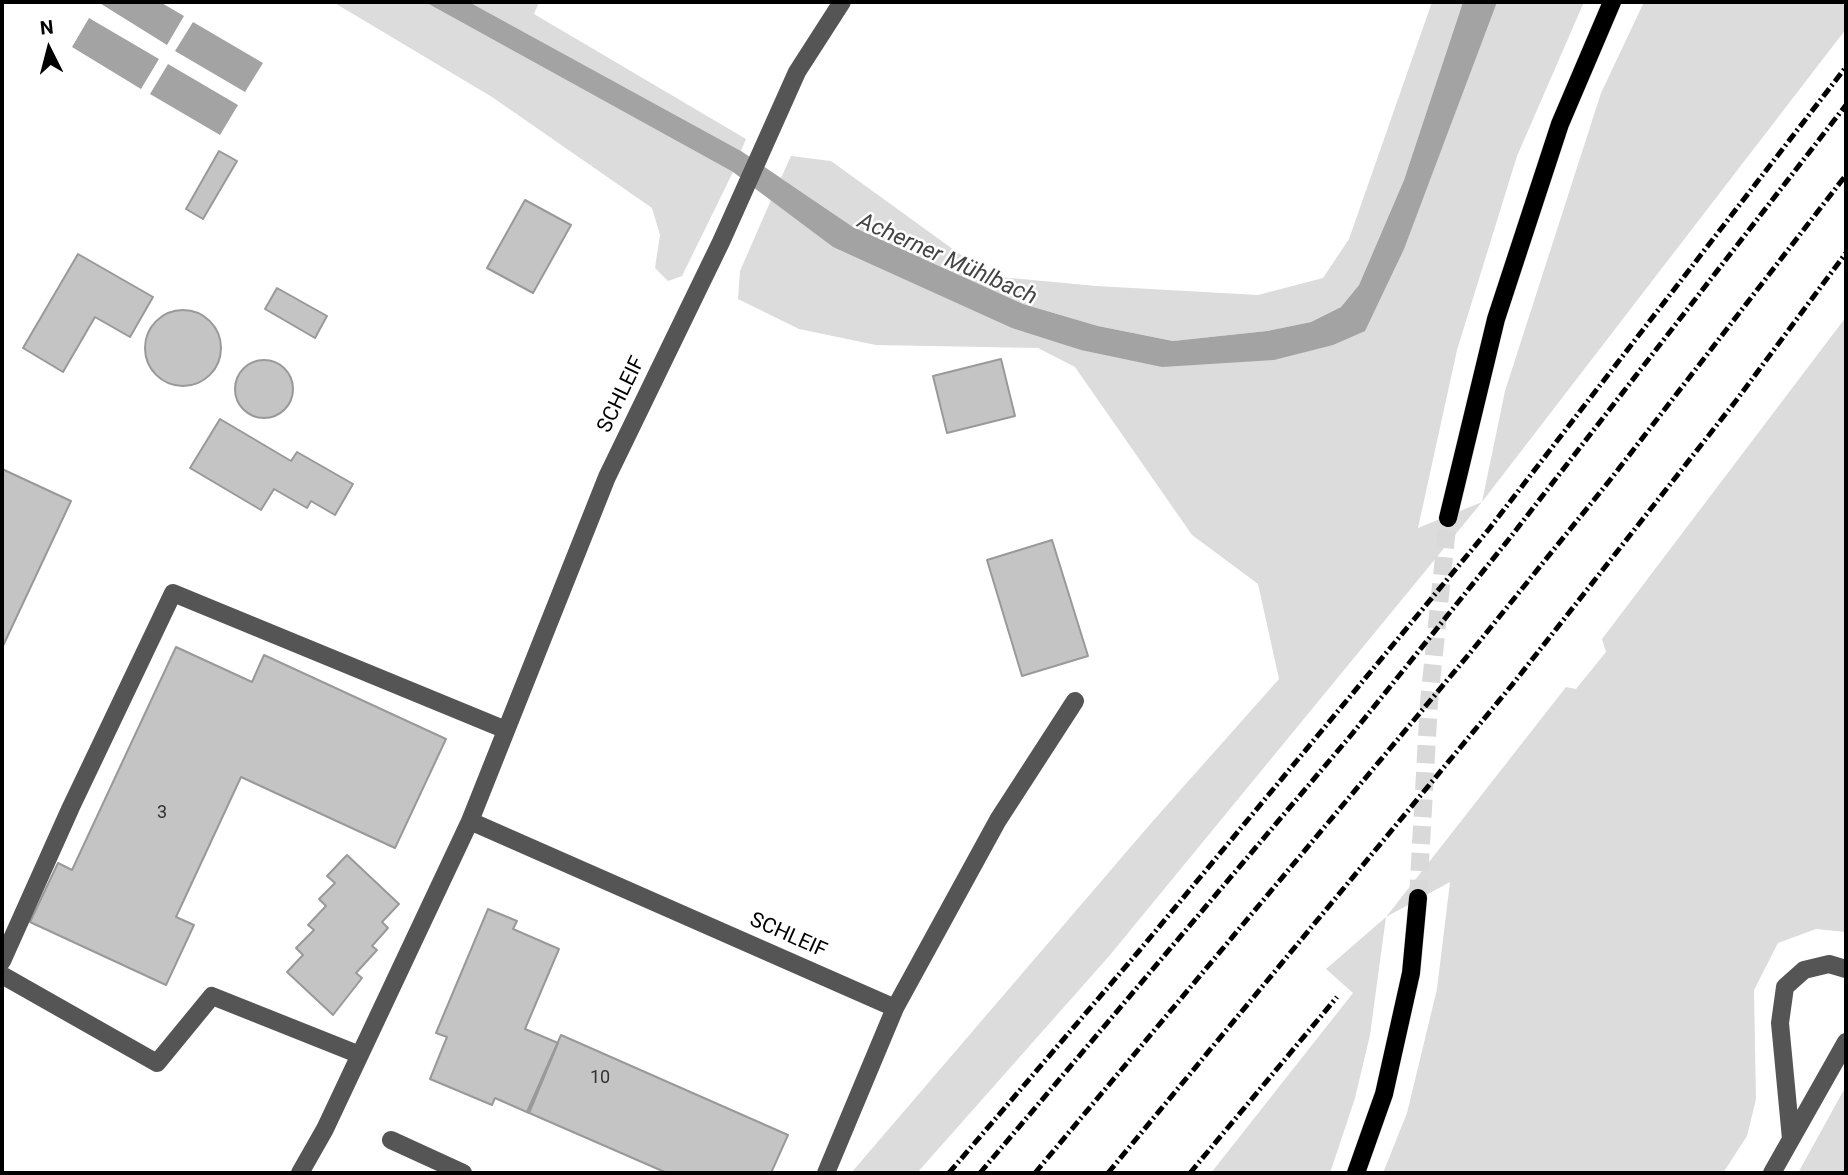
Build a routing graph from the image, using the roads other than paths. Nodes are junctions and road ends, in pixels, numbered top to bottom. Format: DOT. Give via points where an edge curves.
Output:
graph roads {
  1 [pos="842,2"];
  2 [pos="1612,2"];
  3 [pos="1448,518"];
  4 [pos="1075,701"];
  5 [pos="506,730"];
  6 [pos="470,821"];
  7 [pos="1418,898"];
  8 [pos="2,961"];
  9 [pos="1846,969"];
  10 [pos="2,975"];
  11 [pos="895,1008"];
  12 [pos="1846,1042"];
  13 [pos="360,1055"];
  14 [pos="1791,1139"];
  15 [pos="391,1140"];
  16 [pos="300,1173"];
  17 [pos="464,1173"];
  18 [pos="826,1173"];
  19 [pos="1356,1173"];
  20 [pos="1772,1173"];
  1 -- 5 [label="street, SCHLEIF" via="797,72 607,477"];
  2 -- 3 [label="main road" via="1560,124 1496,319"];
  4 -- 11 [label="street" via="998,820"];
  5 -- 6 [label="street, SCHLEIF"];
  5 -- 8 [label="street" via="173,593"];
  6 -- 11 [label="street, SCHLEIF"];
  6 -- 13 [label="street, SCHLEIF"];
  7 -- 19 [label="main road" via="1411,973 1384,1094"];
  9 -- 14 [label="street" via="1829,964 1804,970 1785,987 1780,1023"];
  10 -- 13 [label="street" via="157,1063 212,996"];
  11 -- 18 [label="street"];
  12 -- 14 [label="street"];
  13 -- 16 [label="street, SCHLEIF"];
  14 -- 20 [label="street"];
  15 -- 17 [label="street"];
}
